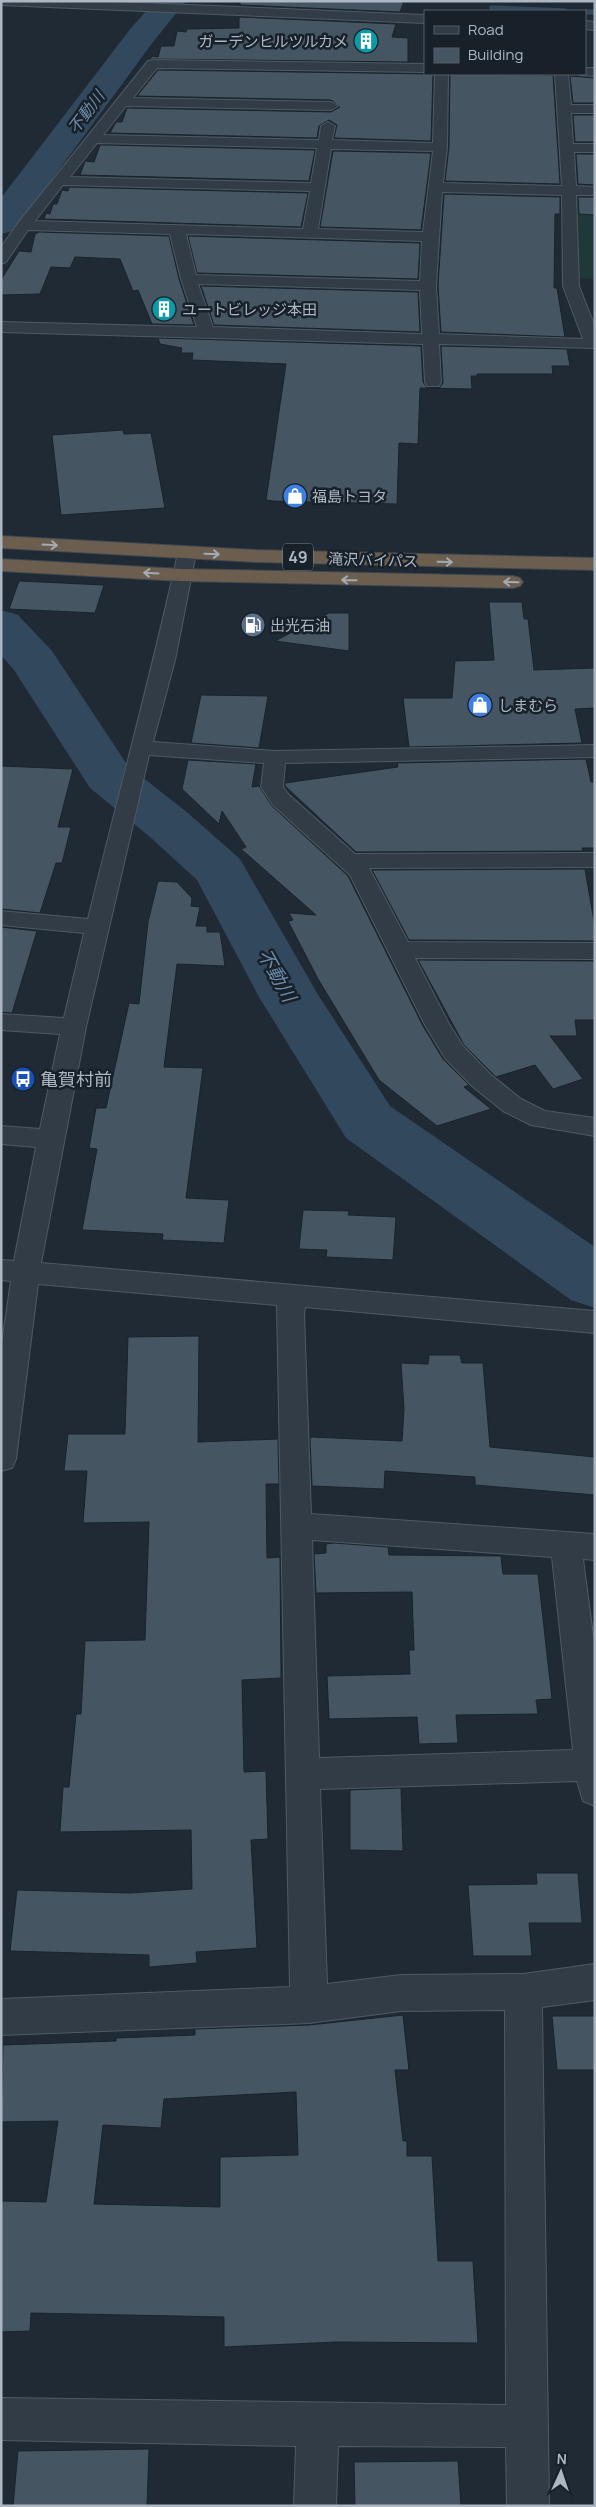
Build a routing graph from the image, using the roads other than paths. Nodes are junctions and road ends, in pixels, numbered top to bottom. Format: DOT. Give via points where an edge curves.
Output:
graph roads {
  1 [pos="1,1"];
  2 [pos="142,5"];
  3 [pos="424,19"];
  4 [pos="424,68"];
  5 [pos="442,75"];
  6 [pos="562,75"];
  7 [pos="124,102"];
  8 [pos="565,109"];
  9 [pos="595,109"];
  10 [pos="93,139"];
  11 [pos="325,144"];
  12 [pos="440,147"];
  13 [pos="567,148"];
  14 [pos="595,148"];
  15 [pos="60,181"];
  16 [pos="318,187"];
  17 [pos="435,187"];
  18 [pos="570,190"];
  19 [pos="595,191"];
  20 [pos="24,225"];
  21 [pos="177,230"];
  22 [pos="310,233"];
  23 [pos="430,237"];
  24 [pos="1,259"];
  25 [pos="189,278"];
  26 [pos="428,286"];
  27 [pos="1,328"];
  28 [pos="207,332"];
  29 [pos="431,337"];
  30 [pos="594,344"];
  31 [pos="433,382"];
  32 [pos="3,541"];
  33 [pos="186,553"];
  34 [pos="595,564"];
  35 [pos="1,565"];
  36 [pos="181,575"];
  37 [pos="527,582"];
  38 [pos="595,751"];
  39 [pos="138,754"];
  40 [pos="275,756"];
  41 [pos="595,860"];
  42 [pos="349,861"];
  43 [pos="1,918"];
  44 [pos="98,927"];
  45 [pos="400,950"];
  46 [pos="595,951"];
  47 [pos="1,1022"];
  48 [pos="74,1027"];
  49 [pos="595,1127"];
  50 [pos="1,1135"];
  51 [pos="51,1139"];
  52 [pos="14,1271"];
  53 [pos="292,1296"];
  54 [pos="585,1322"];
  55 [pos="1,1458"];
  56 [pos="295,1526"];
  57 [pos="581,1546"];
  58 [pos="302,1774"];
  59 [pos="593,1778"];
  60 [pos="595,1982"];
  61 [pos="523,1992"];
  62 [pos="309,2005"];
  63 [pos="1,2017"];
  64 [pos="1,2419"];
  65 [pos="318,2425"];
  66 [pos="528,2426"];
  67 [pos="315,2506"];
  68 [pos="528,2506"];
  1 -- 2 [label="street"];
  2 -- 3 [label="street"];
  4 -- 7 [label="street" via="338,72 153,64"];
  5 -- 12 [label="street"];
  6 -- 8 [label="street"];
  7 -- 10 [label="street"];
  7 -- 11 [label="street" via="332,101"];
  8 -- 9 [label="street"];
  8 -- 13 [label="street"];
  10 -- 11 [label="street"];
  10 -- 15 [label="street"];
  11 -- 12 [label="street"];
  11 -- 16 [label="street"];
  12 -- 17 [label="street"];
  13 -- 14 [label="street"];
  13 -- 18 [label="street"];
  15 -- 16 [label="street"];
  15 -- 20 [label="street"];
  16 -- 22 [label="street"];
  17 -- 18 [label="street"];
  17 -- 23 [label="street"];
  18 -- 19 [label="street"];
  18 -- 30 [label="street" via="568,265 571,286"];
  20 -- 21 [label="street"];
  20 -- 24 [label="street"];
  21 -- 22 [label="street"];
  21 -- 25 [label="street"];
  22 -- 23 [label="street"];
  23 -- 26 [label="street"];
  25 -- 26 [label="street"];
  25 -- 28 [label="street"];
  26 -- 29 [label="street"];
  27 -- 28 [label="street"];
  28 -- 29 [label="street"];
  29 -- 30 [label="street"];
  29 -- 31 [label="street"];
  32 -- 33 [label="highway, 滝沢バイパス / 49, one-way"];
  33 -- 34 [label="highway, 滝沢バイパス / 49, one-way"];
  33 -- 36 [label="street"];
  36 -- 35 [label="highway, 滝沢バイパス / 49, one-way"];
  37 -- 36 [label="highway, 滝沢バイパス / 49, one-way"];
  36 -- 39 [label="street" via="165,660"];
  38 -- 40 [label="street"];
  39 -- 40 [label="street"];
  39 -- 44 [label="street"];
  40 -- 42 [label="street" via="272,787 281,800"];
  41 -- 42 [label="street"];
  42 -- 45 [label="street" via="360,871"];
  43 -- 44 [label="street"];
  44 -- 48 [label="street"];
  45 -- 46 [label="street"];
  45 -- 49 [label="street" via="454,1052 481,1080 512,1105 540,1119"];
  47 -- 48 [label="street"];
  48 -- 51 [label="street"];
  50 -- 51 [label="street"];
  51 -- 52 [label="street"];
  52 -- 53 [label="street"];
  52 -- 55 [label="street"];
  53 -- 54 [label="street"];
  53 -- 56 [label="street"];
  56 -- 57 [label="street"];
  56 -- 58 [label="street"];
  57 -- 59 [label="street"];
  58 -- 59 [label="street"];
  58 -- 62 [label="street"];
  60 -- 61 [label="street"];
  61 -- 62 [label="street" via="401,1993"];
  61 -- 66 [label="street"];
  62 -- 63 [label="street"];
  64 -- 65 [label="street"];
  65 -- 66 [label="street"];
  65 -- 67 [label="street"];
  66 -- 68 [label="street"];
}
